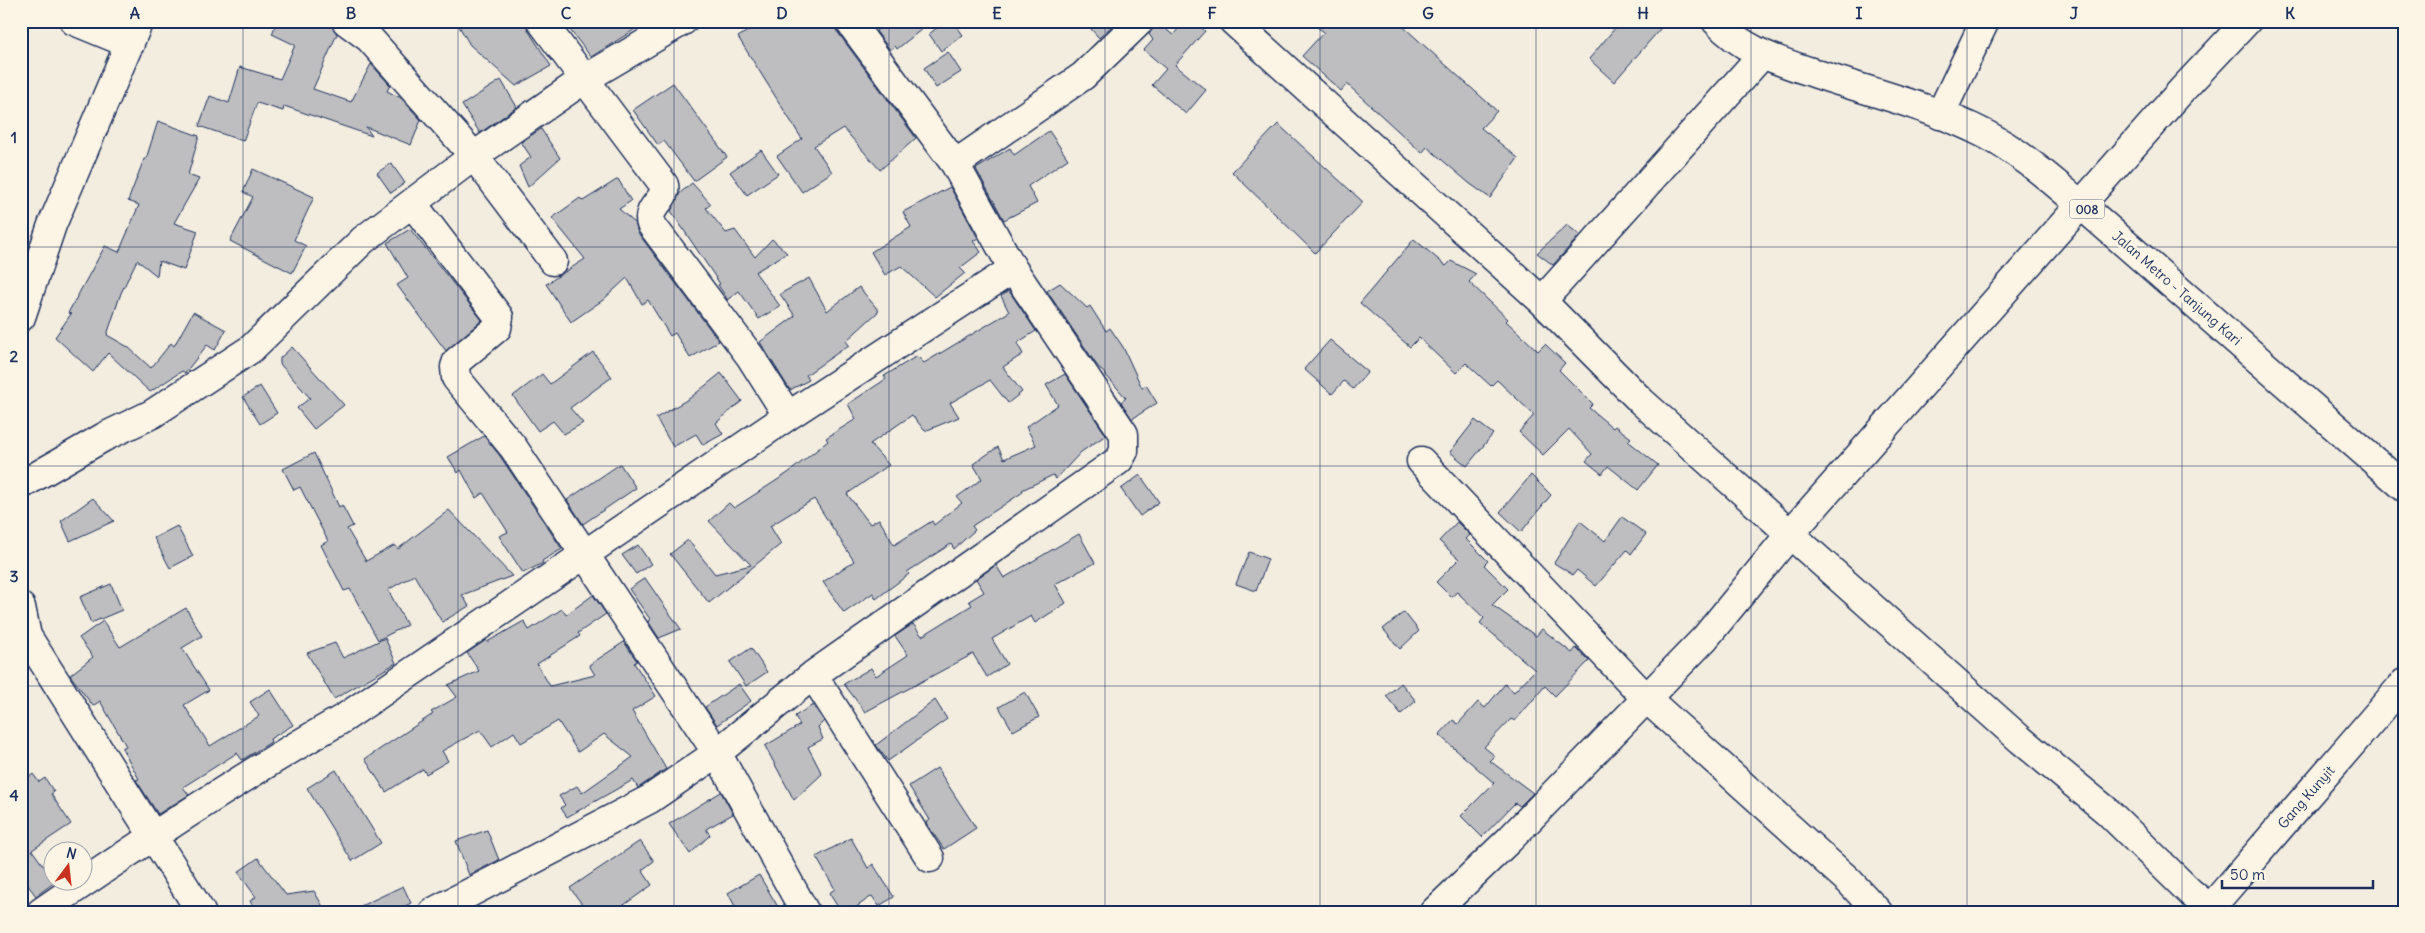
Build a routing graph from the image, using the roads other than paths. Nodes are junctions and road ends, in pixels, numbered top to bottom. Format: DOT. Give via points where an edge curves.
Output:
graph roads {
  1 [pos="74,21"];
  2 [pos="346,21"];
  3 [pos="541,21"];
  4 [pos="683,21"];
  5 [pos="850,21"];
  6 [pos="1140,21"];
  7 [pos="1233,21"];
  8 [pos="1716,21"];
  9 [pos="1985,21"];
  10 [pos="2247,21"];
  11 [pos="135,32"];
  12 [pos="1762,55"];
  13 [pos="583,80"];
  14 [pos="1940,115"];
  15 [pos="474,156"];
  16 [pos="955,164"];
  17 [pos="412,203"];
  18 [pos="2080,204"];
  19 [pos="553,261"];
  20 [pos="1013,269"];
  21 [pos="1542,301"];
  22 [pos="21,316"];
  23 [pos="788,416"];
  24 [pos="1421,461"];
  25 [pos="21,485"];
  26 [pos="2404,486"];
  27 [pos="1790,534"];
  28 [pos="584,556"];
  29 [pos="21,607"];
  30 [pos="813,675"];
  31 [pos="2404,683"];
  32 [pos="1646,698"];
  33 [pos="716,753"];
  34 [pos="152,836"];
  35 [pos="930,858"];
  36 [pos="2210,911"];
  37 [pos="40,912"];
  38 [pos="200,912"];
  39 [pos="433,912"];
  40 [pos="805,912"];
  41 [pos="1434,912"];
  42 [pos="1878,912"];
  1 -- 11 [label="street"];
  2 -- 15 [label="street" via="369,38"];
  3 -- 13 [label="street"];
  4 -- 13 [label="street"];
  5 -- 16 [label="street"];
  6 -- 16 [label="street" via="1083,76"];
  7 -- 21 [label="street"];
  8 -- 12 [label="street, Jalan Metro - Tanjung Kari / 008" via="1726,32"];
  9 -- 14 [label="street"];
  10 -- 18 [label="street"];
  11 -- 22 [label="street" via="52,225"];
  12 -- 14 [label="street, Jalan Metro - Tanjung Kari / 008"];
  12 -- 21 [label="street"];
  13 -- 15 [label="street"];
  13 -- 23 [label="street" via="664,185 664,193 651,210 651,224 750,356"];
  14 -- 18 [label="street, Jalan Metro - Tanjung Kari / 008" via="1985,134 2032,164"];
  15 -- 17 [label="street"];
  15 -- 19 [label="street"];
  16 -- 20 [label="street"];
  17 -- 25 [label="street" via="363,240 251,349 152,414 104,437"];
  17 -- 28 [label="street" via="499,317 497,328 457,361 456,378 513,448"];
  18 -- 26 [label="street, Jalan Metro - Tanjung Kari / 008"];
  18 -- 27 [label="street"];
  20 -- 23 [label="street"];
  20 -- 30 [label="street" via="1124,434 1124,451 1119,460"];
  21 -- 27 [label="street" via="1641,401"];
  23 -- 28 [label="street"];
  24 -- 32 [label="street"];
  27 -- 32 [label="street" via="1705,638"];
  27 -- 36 [label="street" via="2021,740 2108,811"];
  28 -- 33 [label="street"];
  28 -- 34 [label="street" via="344,718 268,761"];
  29 -- 34 [label="street" via="27,636"];
  30 -- 33 [label="street"];
  30 -- 35 [label="street"];
  31 -- 36 [label="street, Gang Kunyit"];
  32 -- 41 [label="street" via="1509,840"];
  32 -- 42 [label="street" via="1842,875"];
  33 -- 39 [label="street" via="650,798"];
  33 -- 40 [label="street"];
  34 -- 37 [label="street"];
  34 -- 38 [label="street"];
}
